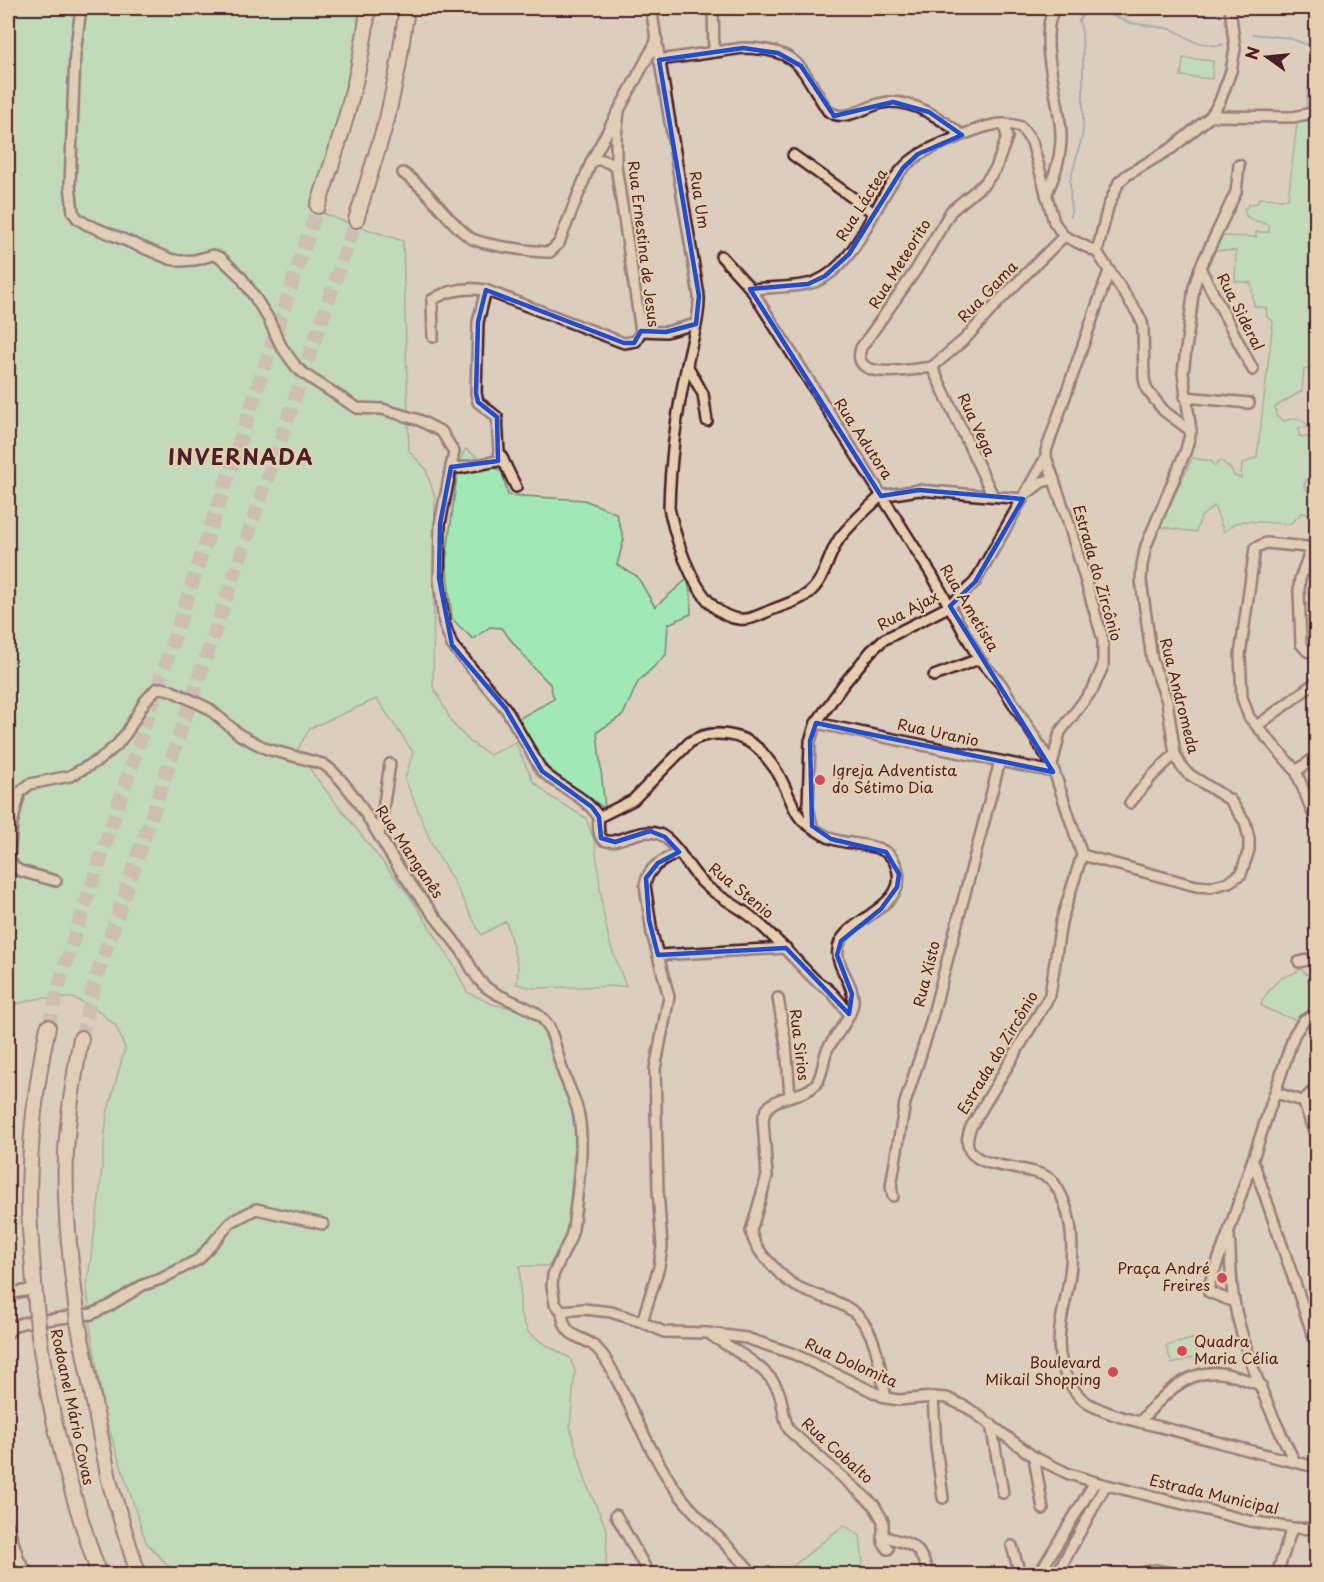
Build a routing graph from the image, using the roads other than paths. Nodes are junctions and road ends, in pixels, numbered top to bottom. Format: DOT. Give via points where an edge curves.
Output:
graph roads {
  1 [pos="81,8"];
  2 [pos="368,8"];
  3 [pos="407,8"];
  4 [pos="651,8"];
  5 [pos="713,8"];
  6 [pos="1054,8"];
  7 [pos="1230,8"];
  8 [pos="657,40"];
  9 [pos="714,52"];
  10 [pos="659,60"];
  11 [pos="619,111"];
  12 [pos="1317,112"];
  13 [pos="1211,116"];
  14 [pos="1004,124"];
  15 [pos="962,135"];
  16 [pos="793,155"];
  17 [pos="592,160"];
  18 [pos="1239,165"];
  19 [pos="616,166"];
  20 [pos="403,173"];
  21 [pos="1046,195"];
  22 [pos="318,206"];
  23 [pos="874,213"];
  24 [pos="356,220"];
  25 [pos="1064,236"];
  26 [pos="1097,252"];
  27 [pos="721,256"];
  28 [pos="1200,267"];
  29 [pos="1109,271"];
  30 [pos="750,289"];
  31 [pos="486,290"];
  32 [pos="696,324"];
  33 [pos="641,331"];
  34 [pos="433,337"];
  35 [pos="687,364"];
  36 [pos="932,367"];
  37 [pos="1253,370"];
  38 [pos="1185,397"];
  39 [pos="1249,404"];
  40 [pos="677,420"];
  41 [pos="707,422"];
  42 [pos="1191,431"];
  43 [pos="1046,457"];
  44 [pos="503,460"];
  45 [pos="451,467"];
  46 [pos="1054,479"];
  47 [pos="516,487"];
  48 [pos="881,496"];
  49 [pos="993,496"];
  50 [pos="1024,497"];
  51 [pos="1315,548"];
  52 [pos="950,606"];
  53 [pos="1317,654"];
  54 [pos="979,659"];
  55 [pos="934,676"];
  56 [pos="1317,682"];
  57 [pos="816,723"];
  58 [pos="1257,726"];
  59 [pos="1175,754"];
  60 [pos="1317,757"];
  61 [pos="1000,761"];
  62 [pos="390,764"];
  63 [pos="1052,768"];
  64 [pos="1296,771"];
  65 [pos="1130,802"];
  66 [pos="599,817"];
  67 [pos="1317,821"];
  68 [pos="812,826"];
  69 [pos="379,835"];
  70 [pos="679,852"];
  71 [pos="1082,855"];
  72 [pos="56,881"];
  73 [pos="786,948"];
  74 [pos="658,955"];
  75 [pos="1317,958"];
  76 [pos="1299,963"];
  77 [pos="778,998"];
  78 [pos="849,1014"];
  79 [pos="1317,1014"];
  80 [pos="48,1027"];
  81 [pos="81,1038"];
  82 [pos="1317,1090"];
  83 [pos="1276,1093"];
  84 [pos="790,1096"];
  85 [pos="1304,1101"];
  86 [pos="1317,1137"];
  87 [pos="1253,1161"];
  88 [pos="893,1196"];
  89 [pos="323,1224"];
  90 [pos="1229,1231"];
  91 [pos="35,1289"];
  92 [pos="8,1296"];
  93 [pos="1234,1302"];
  94 [pos="562,1311"];
  95 [pos="642,1322"];
  96 [pos="8,1333"];
  97 [pos="707,1333"];
  98 [pos="1317,1344"];
  99 [pos="1261,1385"];
  100 [pos="933,1397"];
  101 [pos="886,1398"];
  102 [pos="1140,1422"];
  103 [pos="991,1424"];
  104 [pos="1034,1457"];
  105 [pos="1294,1462"];
  106 [pos="1317,1467"];
  107 [pos="1095,1482"];
  108 [pos="1105,1485"];
  109 [pos="1003,1493"];
  110 [pos="944,1498"];
  111 [pos="1043,1509"];
  112 [pos="616,1515"];
  113 [pos="8,1526"];
  114 [pos="1292,1528"];
  115 [pos="1317,1529"];
  116 [pos="882,1536"];
  117 [pos="1012,1546"];
  118 [pos="888,1549"];
  119 [pos="748,1568"];
  120 [pos="28,1575"];
  121 [pos="99,1575"];
  122 [pos="138,1575"];
  123 [pos="649,1575"];
  124 [pos="929,1575"];
  125 [pos="1020,1575"];
  126 [pos="1039,1575"];
  127 [pos="1057,1575"];
  128 [pos="1136,1575"];
  129 [pos="1176,1575"];
  130 [pos="1277,1575"];
  1 -- 45 [label="street" via="75,54 70,185 77,218 170,259 195,260 213,255 221,258 241,277 297,368 357,408 382,409 442,432 454,452"];
  2 -- 22 [label="highway" via="345,127"];
  3 -- 24 [label="highway" via="396,79"];
  4 -- 8 [label="street"];
  5 -- 9 [label="street"];
  6 -- 21 [label="street" via="1049,29 1051,68 1061,138 1056,173"];
  7 -- 13 [label="street" via="1235,49 1231,71"];
  8 -- 10 [label="street, Rua Um"];
  8 -- 11 [label="street"];
  9 -- 10 [label="street"];
  9 -- 15 [label="street" via="757,49 791,58 801,66 834,116 893,102 929,112"];
  10 -- 32 [label="street, Rua Um" via="699,296"];
  11 -- 17 [label="street"];
  11 -- 19 [label="street, Rua Ernestina de Jesus"];
  12 -- 13 [label="street" via="1293,117"];
  13 -- 26 [label="street" via="1172,148 1119,182"];
  14 -- 15 [label="street, Rua Láctea"];
  14 -- 21 [label="street" via="1014,124 1026,131"];
  14 -- 36 [label="street, Rua Meteorito" via="1007,137 996,168 985,183 951,211 859,354 864,366 876,370"];
  15 -- 23 [label="street, Rua Láctea" via="918,154 903,168"];
  16 -- 23 [label="street"];
  17 -- 19 [label="street"];
  17 -- 20 [label="street" via="559,243 550,252 483,243 469,237 424,189"];
  18 -- 28 [label="street, Rua Andromeda" via="1236,192"];
  19 -- 33 [label="street, Rua Ernestina de Jesus"];
  21 -- 25 [label="street" via="1054,222"];
  23 -- 30 [label="street, Rua Láctea" via="849,254 825,276 808,284"];
  25 -- 26 [label="street"];
  25 -- 36 [label="street, Rua Gama" via="965,339"];
  26 -- 29 [label="street"];
  27 -- 30 [label="street, Rua Adutora"];
  28 -- 37 [label="street, Rua Sideral"];
  28 -- 38 [label="street, Rua Andromeda" via="1185,352"];
  29 -- 42 [label="street" via="1142,322 1147,390 1164,411"];
  29 -- 43 [label="street" via="1060,406"];
  30 -- 48 [label="street, Rua Adutora"];
  31 -- 33 [label="street, Rua Ernestina de Jesus" via="624,343 636,341"];
  31 -- 34 [label="street, Rua Ernestina de Jesus" via="452,291 432,300"];
  31 -- 44 [label="street" via="478,322 476,393 478,402 497,417"];
  32 -- 33 [label="street" via="666,332"];
  32 -- 35 [label="street, Rua Um"];
  35 -- 40 [label="street, Rua Um"];
  35 -- 41 [label="street" via="703,394"];
  36 -- 49 [label="street, Rua Vega"];
  38 -- 39 [label="street"];
  38 -- 42 [label="street, Rua Andromeda"];
  40 -- 48 [label="street, Rua Adutora" via="670,496 672,522 693,579 717,610 738,620 809,594 840,538"];
  42 -- 59 [label="street, Rua Andromeda" via="1146,546 1141,573 1152,660 1167,701"];
  43 -- 46 [label="street, Estrada do Zircônio"];
  43 -- 50 [label="street, Rua Ajax"];
  44 -- 45 [label="street"];
  44 -- 47 [label="street"];
  45 -- 66 [label="street, Rua Stenio" via="440,524 439,578 444,623 452,645 506,709 542,771 582,797"];
  46 -- 50 [label="street, Rua Ajax" via="1042,482"];
  46 -- 63 [label="street, Estrada do Zircônio" via="1105,652 1092,690 1060,732"];
  48 -- 49 [label="street" via="919,490"];
  48 -- 52 [label="street, Rua Ametista"];
  49 -- 50 [label="street"];
  50 -- 52 [label="street, Rua Ajax" via="975,582"];
  51 -- 53 [label="street" via="1299,590 1301,644"];
  51 -- 58 [label="street" via="1266,543 1253,551 1239,668 1242,697"];
  52 -- 54 [label="street, Rua Ametista"];
  52 -- 57 [label="street, Rua Ajax" via="883,640"];
  54 -- 55 [label="street"];
  54 -- 63 [label="street, Rua Ametista" via="1001,684"];
  56 -- 58 [label="street"];
  57 -- 61 [label="street, Rua Uranio"];
  57 -- 68 [label="street, Rua Ajax" via="810,741 808,807"];
  58 -- 64 [label="street"];
  59 -- 65 [label="street"];
  59 -- 71 [label="street, Rua Andromeda" via="1187,773 1230,800 1239,811 1249,838 1241,874 1211,887 1196,886"];
  60 -- 64 [label="street"];
  61 -- 63 [label="street, Rua Uranio"];
  61 -- 88 [label="street, Rua Xisto" via="929,1029 905,1103 891,1186"];
  62 -- 69 [label="street"];
  63 -- 71 [label="street"];
  64 -- 67 [label="street"];
  66 -- 68 [label="street" via="633,800 690,742 699,736 719,734 744,740 761,751 778,773 802,820"];
  66 -- 70 [label="street, Rua Stenio" via="598,831 605,841 615,842 650,831 665,837"];
  68 -- 78 [label="street" via="831,838 885,852 895,862 899,874 897,887 881,909 840,941 837,955 853,1002"];
  69 -- 72 [label="street, Rua Manganês" via="329,768 250,742 208,708 161,688 150,694 117,745 99,760 70,776 30,784 20,792 9,858 20,871"];
  69 -- 94 [label="street, Rua Manganês" via="478,980 496,994 528,1009 544,1021 551,1033 580,1125 573,1229 553,1275 555,1304"];
  70 -- 73 [label="street, Rua Stenio" via="703,883"];
  70 -- 74 [label="street" via="658,863 646,878 649,920"];
  71 -- 102 [label="street, Estrada do Zircônio" via="1061,922 1050,995 970,1127 967,1144 980,1160 1039,1173 1056,1185 1069,1219 1072,1249 1072,1269 1058,1336 1066,1376 1088,1403"];
  73 -- 74 [label="street"];
  73 -- 78 [label="street, Rua Stenio"];
  74 -- 95 [label="street" via="669,997 655,1069 662,1247"];
  75 -- 76 [label="street"];
  77 -- 84 [label="street, Rua Sirios"];
  78 -- 84 [label="street" via="826,1052 816,1083"];
  79 -- 83 [label="street" via="1299,1026"];
  80 -- 91 [label="highway, Rodoanel Mário Covas" via="36,1083 30,1146 29,1206"];
  81 -- 122 [label="highway, Rodoanel Mário Covas" via="66,1152 77,1317 110,1484"];
  82 -- 85 [label="street"];
  83 -- 85 [label="street"];
  83 -- 87 [label="street"];
  84 -- 101 [label="street" via="772,1103 764,1112 767,1176 752,1238 764,1258 785,1279 859,1317 874,1345"];
  85 -- 86 [label="street"];
  87 -- 90 [label="street"];
  87 -- 98 [label="street"];
  89 -- 96 [label="street" via="256,1209 231,1222 199,1259 109,1306 92,1314 22,1323"];
  90 -- 93 [label="street"];
  90 -- 93 [label="street" via="1209,1292"];
  91 -- 92 [label="street"];
  91 -- 121 [label="highway, Rodoanel Mário Covas" via="49,1395 72,1492"];
  93 -- 99 [label="street"];
  94 -- 95 [label="street" via="611,1312"];
  94 -- 119 [label="street, Rua Manganês" via="566,1330 594,1345 607,1362 671,1482"];
  95 -- 97 [label="street" via="664,1332"];
  97 -- 101 [label="street, Rua Dolomita" via="746,1338 794,1354"];
  97 -- 116 [label="street, Rua Cobalto" via="773,1381 789,1431 874,1505 883,1521"];
  99 -- 102 [label="street" via="1221,1373 1192,1376 1158,1400"];
  99 -- 105 [label="street"];
  100 -- 101 [label="street, Rua Dolomita"];
  100 -- 103 [label="street, Rua Dolomita" via="957,1401"];
  100 -- 110 [label="street"];
  102 -- 105 [label="street, Estrada do Zircônio"];
  103 -- 104 [label="street, Rua Dolomita"];
  103 -- 109 [label="street"];
  104 -- 107 [label="street, Rua Dolomita"];
  104 -- 111 [label="street"];
  105 -- 106 [label="street, Estrada do Zircônio"];
  107 -- 108 [label="street, Rua Dolomita"];
  107 -- 126 [label="street"];
  108 -- 114 [label="street, Estrada Municipal"];
  108 -- 127 [label="street"];
  112 -- 123 [label="street"];
  113 -- 120 [label="street"];
  114 -- 115 [label="street, Estrada Municipal"];
  114 -- 130 [label="street"];
  116 -- 118 [label="street, Rua Cobalto"];
  116 -- 124 [label="street" via="915,1546"];
  117 -- 125 [label="street"];
  128 -- 129 [label="street" via="1155,1570"];
}
